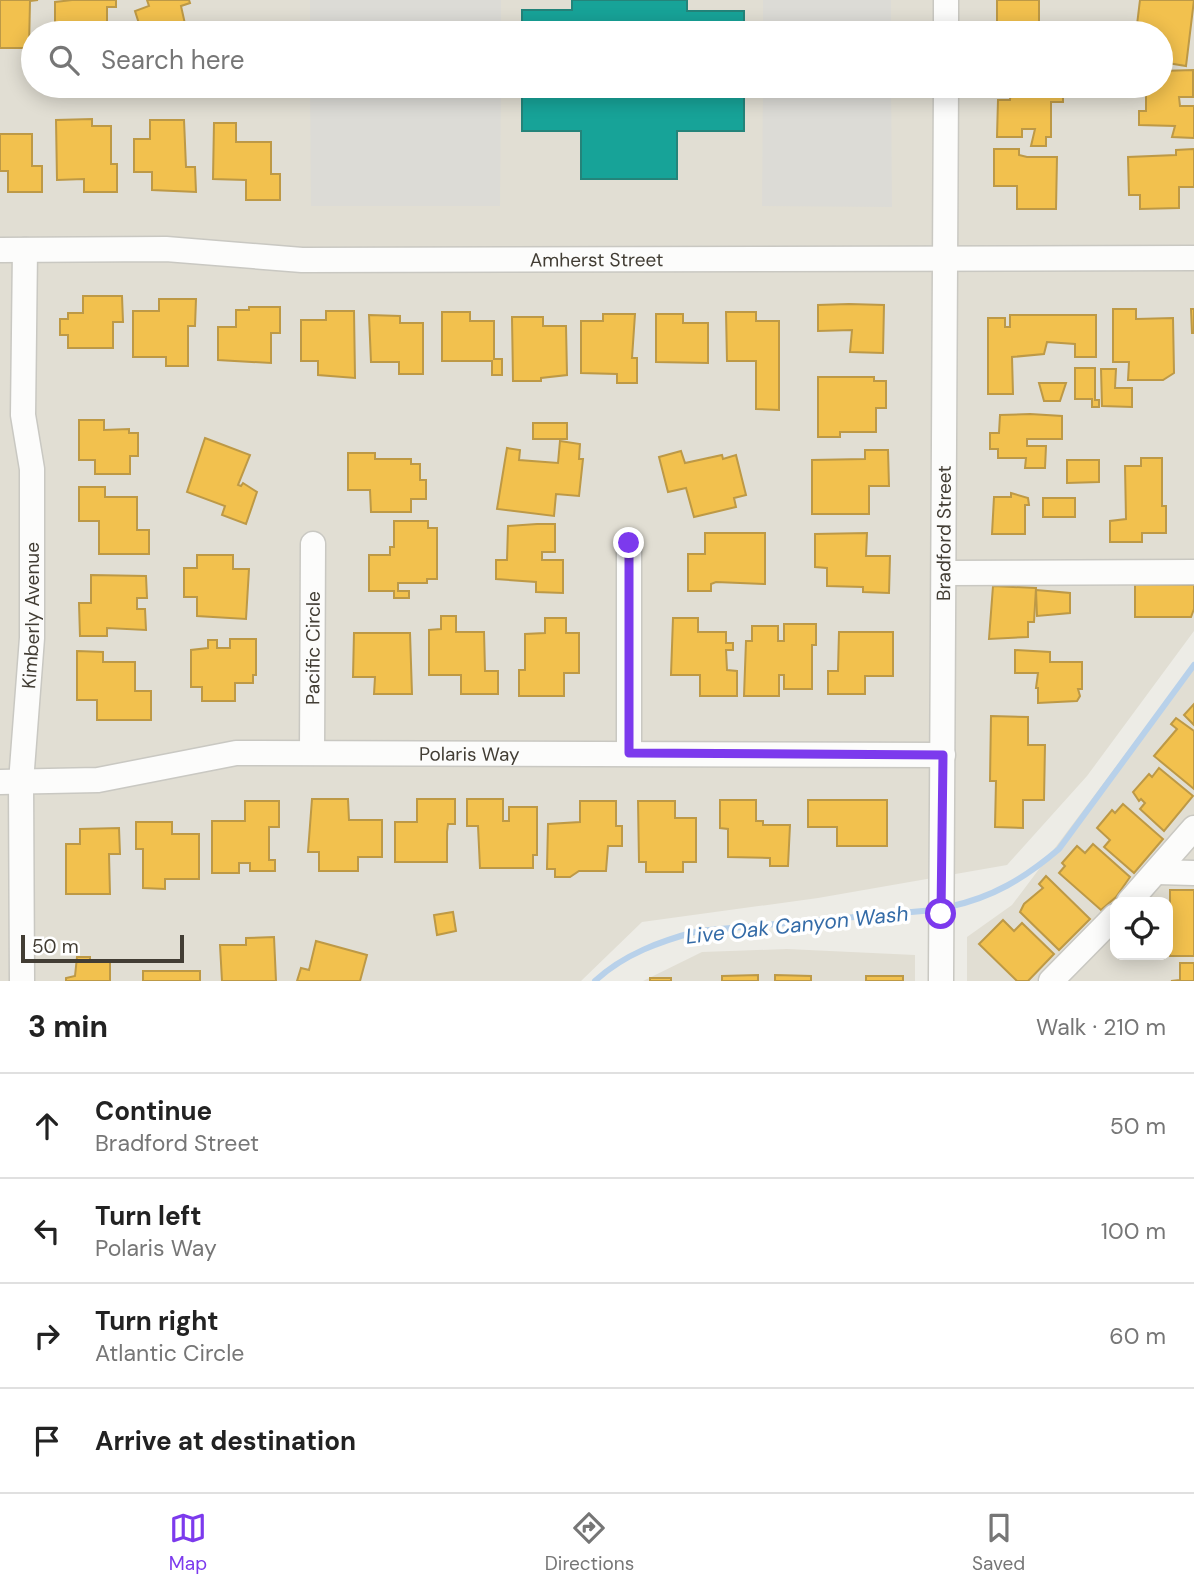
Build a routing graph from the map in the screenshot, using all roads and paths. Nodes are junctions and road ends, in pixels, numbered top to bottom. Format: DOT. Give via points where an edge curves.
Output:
graph roads {
  1 [pos="946,0"];
  2 [pos="946,21"];
  3 [pos="946,98"];
  4 [pos="0,250"];
  5 [pos="25,250"];
  6 [pos="1194,258"];
  7 [pos="947,260"];
  8 [pos="629,543"];
  9 [pos="313,544"];
  10 [pos="1194,572"];
  11 [pos="945,573"];
  12 [pos="312,751"];
  13 [pos="629,753"];
  14 [pos="943,755"];
  15 [pos="11,782"];
  16 [pos="1194,828"];
  17 [pos="1158,872"];
  18 [pos="1194,873"];
  19 [pos="1134,897"];
  20 [pos="1110,921"];
  21 [pos="22,981"];
  22 [pos="941,981"];
  23 [pos="1051,981"];
  1 -- 2 [label="street"];
  3 -- 7 [label="street, Bradford Street"];
  4 -- 5 [label="street, Amherst Street"];
  5 -- 7 [label="street, Amherst Street" via="166,249 302,260"];
  5 -- 15 [label="street, Kimberly Avenue" via="23,415 32,469 32,638"];
  6 -- 7 [label="street, Amherst Street"];
  7 -- 11 [label="street, Bradford Street"];
  8 -- 13 [label="street"];
  9 -- 12 [label="street, Pacific Circle"];
  10 -- 11 [label="street"];
  11 -- 14 [label="street, Bradford Street"];
  12 -- 13 [label="street, Polaris Way"];
  12 -- 15 [label="street, Polaris Way" via="236,752 98,780"];
  13 -- 14 [label="street, Polaris Way"];
  14 -- 22 [label="street, Bradford Street"];
  15 -- 21 [label="street, Kimberly Avenue"];
  16 -- 17 [label="street"];
  17 -- 18 [label="street"];
  17 -- 19 [label="street"];
  20 -- 23 [label="street"];
}
